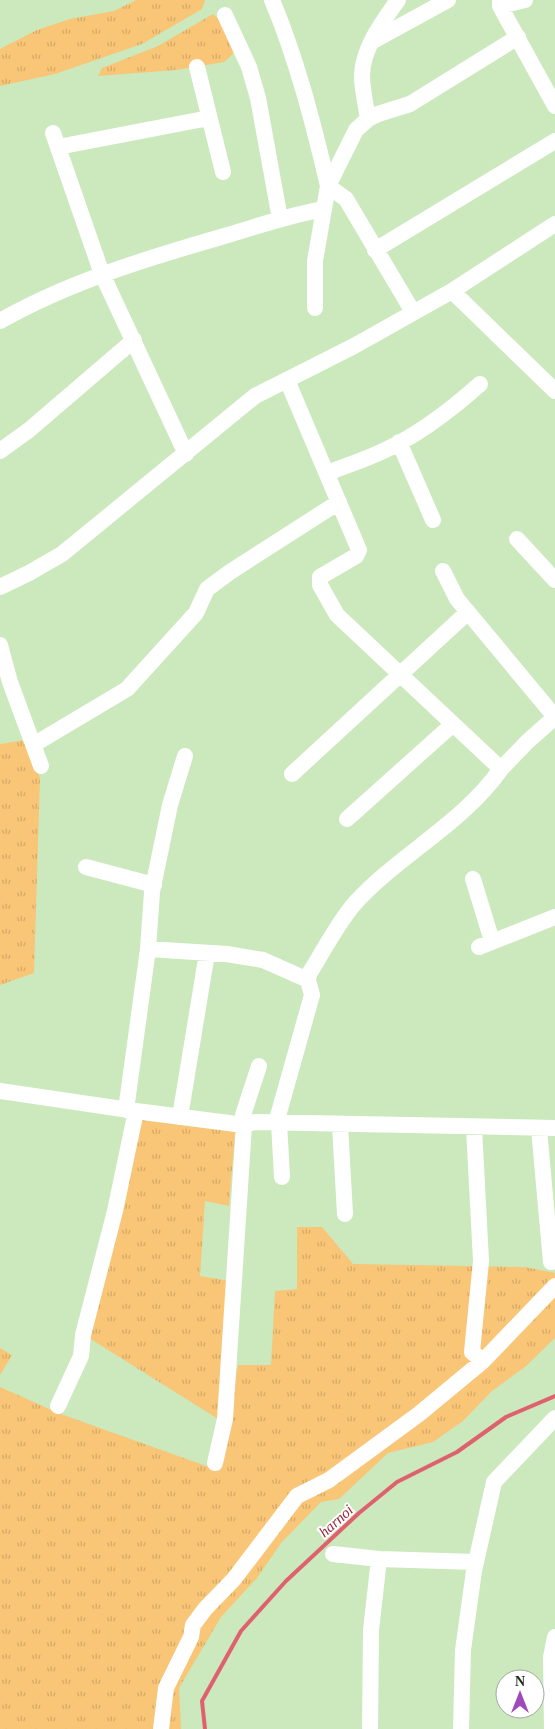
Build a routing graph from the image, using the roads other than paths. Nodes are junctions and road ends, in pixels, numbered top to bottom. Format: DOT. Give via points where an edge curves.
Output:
graph roads {
  1 [pos="272,0"];
  2 [pos="398,0"];
  3 [pos="448,0"];
  4 [pos="525,0"];
  5 [pos="500,3"];
  6 [pos="225,15"];
  7 [pos="518,37"];
  8 [pos="373,41"];
  9 [pos="197,67"];
  10 [pos="555,106"];
  11 [pos="209,118"];
  12 [pos="368,118"];
  13 [pos="555,141"];
  14 [pos="222,172"];
  15 [pos="328,186"];
  16 [pos="324,209"];
  17 [pos="280,219"];
  18 [pos="555,224"];
  19 [pos="375,250"];
  20 [pos="102,274"];
  21 [pos="452,291"];
  22 [pos="315,308"];
  23 [pos="413,312"];
  24 [pos="0,321"];
  25 [pos="134,340"];
  26 [pos="287,380"];
  27 [pos="480,384"];
  28 [pos="555,391"];
  29 [pos="399,442"];
  30 [pos="0,451"];
  31 [pos="186,454"];
  32 [pos="327,473"];
  33 [pos="339,502"];
  34 [pos="434,520"];
  35 [pos="517,539"];
  36 [pos="443,571"];
  37 [pos="555,580"];
  38 [pos="0,587"];
  39 [pos="468,612"];
  40 [pos="0,645"];
  41 [pos="402,675"];
  42 [pos="554,714"];
  43 [pos="453,724"];
  44 [pos="33,745"];
  45 [pos="185,756"];
  46 [pos="41,766"];
  47 [pos="500,769"];
  48 [pos="292,774"];
  49 [pos="348,819"];
  50 [pos="86,867"];
  51 [pos="473,879"];
  52 [pos="154,885"];
  53 [pos="555,917"];
  54 [pos="148,949"];
  55 [pos="207,953"];
  56 [pos="308,980"];
  57 [pos="259,1066"];
  58 [pos="0,1091"];
  59 [pos="131,1110"];
  60 [pos="180,1117"];
  61 [pos="278,1123"];
  62 [pos="244,1125"];
  63 [pos="340,1125"];
  64 [pos="474,1128"];
  65 [pos="547,1129"];
  66 [pos="282,1177"];
  67 [pos="345,1214"];
  68 [pos="552,1262"];
  69 [pos="555,1286"];
  70 [pos="483,1361"];
  71 [pos="58,1406"];
  72 [pos="555,1418"];
  73 [pos="215,1463"];
  74 [pos="333,1554"];
  75 [pos="379,1559"];
  76 [pos="476,1562"];
  77 [pos="555,1637"];
  78 [pos="161,1729"];
  79 [pos="370,1729"];
  80 [pos="460,1729"];
  81 [pos="552,1729"];
  1 -- 15 [label="street" via="291,45"];
  2 -- 8 [label="street"];
  3 -- 8 [label="street"];
  4 -- 5 [label="street"];
  5 -- 7 [label="street"];
  6 -- 17 [label="street" via="252,75"];
  7 -- 10 [label="street"];
  7 -- 12 [label="street" via="410,104"];
  8 -- 12 [label="street" via="365,56 362,76"];
  9 -- 11 [label="street"];
  11 -- 14 [label="street"];
  11 -- 20 [label="street" via="55,140"];
  12 -- 15 [label="street" via="356,130"];
  13 -- 19 [label="street"];
  15 -- 16 [label="street"];
  15 -- 19 [label="street" via="346,199"];
  16 -- 17 [label="street"];
  16 -- 22 [label="street" via="315,261"];
  17 -- 20 [label="street"];
  18 -- 21 [label="street"];
  19 -- 23 [label="street"];
  20 -- 24 [label="street" via="34,302"];
  20 -- 25 [label="street"];
  21 -- 23 [label="street"];
  21 -- 28 [label="street"];
  23 -- 26 [label="street"];
  25 -- 30 [label="street"];
  25 -- 31 [label="street"];
  26 -- 31 [label="street" via="255,396"];
  26 -- 32 [label="street"];
  27 -- 29 [label="street" via="462,400"];
  29 -- 32 [label="street"];
  29 -- 34 [label="street"];
  31 -- 38 [label="street" via="62,554"];
  32 -- 33 [label="street"];
  33 -- 41 [label="street" via="359,550 356,556 320,577 320,585 337,615"];
  33 -- 44 [label="street" via="207,589 196,613 127,689"];
  35 -- 37 [label="street"];
  36 -- 39 [label="street" via="457,599"];
  39 -- 41 [label="street"];
  39 -- 42 [label="street"];
  40 -- 44 [label="street"];
  41 -- 43 [label="street"];
  41 -- 48 [label="street"];
  42 -- 47 [label="street"];
  43 -- 47 [label="street"];
  43 -- 49 [label="street"];
  44 -- 46 [label="street"];
  45 -- 52 [label="street" via="170,805"];
  47 -- 56 [label="street" via="487,788 457,817 424,841 356,903"];
  50 -- 52 [label="street"];
  51 -- 53 [label="street" via="485,944"];
  52 -- 54 [label="street"];
  54 -- 55 [label="street"];
  54 -- 59 [label="street"];
  55 -- 56 [label="street" via="263,960"];
  55 -- 60 [label="street"];
  56 -- 61 [label="street" via="312,995"];
  57 -- 62 [label="street" via="243,1115"];
  58 -- 59 [label="street"];
  59 -- 60 [label="street"];
  59 -- 71 [label="street" via="115,1211 83,1336 81,1356"];
  60 -- 62 [label="street"];
  61 -- 62 [label="street"];
  61 -- 63 [label="street"];
  61 -- 66 [label="street"];
  62 -- 73 [label="street" via="225,1419"];
  63 -- 64 [label="street"];
  63 -- 67 [label="street"];
  64 -- 65 [label="street"];
  64 -- 70 [label="street" via="481,1261 472,1352"];
  65 -- 68 [label="street"];
  69 -- 70 [label="street"];
  70 -- 78 [label="street" via="419,1414 337,1474 297,1496 234,1579 194,1625 166,1688"];
  72 -- 76 [label="street" via="494,1482"];
  74 -- 75 [label="street"];
  75 -- 76 [label="street"];
  75 -- 79 [label="street" via="371,1630"];
  76 -- 80 [label="street" via="463,1650"];
  77 -- 81 [label="street"];
}
